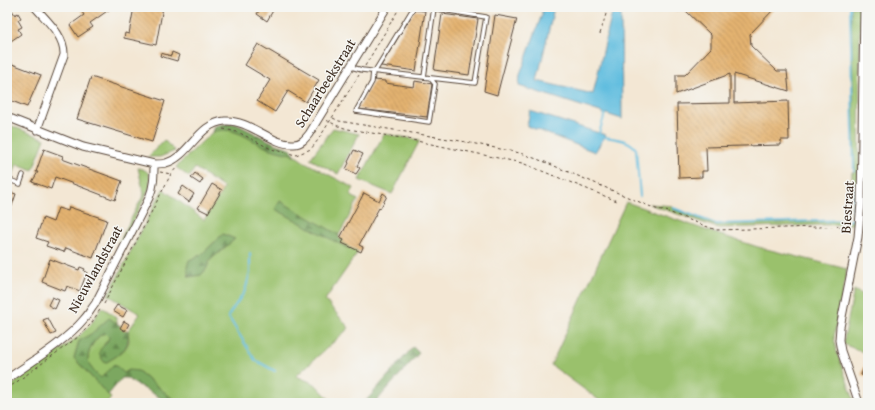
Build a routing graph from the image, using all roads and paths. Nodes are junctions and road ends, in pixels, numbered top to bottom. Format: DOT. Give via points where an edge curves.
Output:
graph roads {
  1 [pos="35,7"];
  2 [pos="387,7"];
  3 [pos="400,7"];
  4 [pos="414,7"];
  5 [pos="425,7"];
  6 [pos="604,7"];
  7 [pos="864,7"];
  8 [pos="434,8"];
  9 [pos="600,34"];
  10 [pos="351,67"];
  11 [pos="362,70"];
  12 [pos="374,71"];
  13 [pos="424,77"];
  14 [pos="430,78"];
  15 [pos="320,116"];
  16 [pos="7,118"];
  17 [pos="332,118"];
  18 [pos="330,122"];
  19 [pos="220,129"];
  20 [pos="37,130"];
  21 [pos="154,164"];
  22 [pos="180,164"];
  23 [pos="23,175"];
  24 [pos="7,179"];
  25 [pos="164,189"];
  26 [pos="617,201"];
  27 [pos="859,226"];
  28 [pos="7,379"];
  29 [pos="859,403"];
  1 -- 20 [label="street" via="62,40 64,48 64,55"];
  2 -- 10 [label="street, Schaarbeekstraat"];
  3 -- 11 [label="path"];
  4 -- 12 [label="lane"];
  5 -- 8 [label="lane"];
  6 -- 9 [label="path" via="606,14"];
  7 -- 27 [label="street, Biestraat"];
  8 -- 13 [label="lane"];
  8 -- 14 [label="lane" via="486,17 475,83"];
  10 -- 11 [label="lane"];
  10 -- 15 [label="street, Schaarbeekstraat"];
  11 -- 12 [label="lane"];
  11 -- 17 [label="path"];
  12 -- 13 [label="lane"];
  12 -- 14 [label="lane" via="372,82 356,111 429,122 435,84"];
  13 -- 14 [label="lane"];
  15 -- 18 [label="path"];
  15 -- 21 [label="street, Schaarbeekstraat" via="304,140 295,144 275,139 235,121 217,122 205,130 179,156 165,164"];
  16 -- 20 [label="street, Schaarbeekstraat"];
  17 -- 18 [label="path"];
  17 -- 27 [label="path" via="461,141 535,158 656,209 716,230"];
  18 -- 19 [label="path" via="310,149 296,155 271,149 240,133"];
  18 -- 26 [label="path" via="348,129 522,163"];
  20 -- 21 [label="street, Schaarbeekstraat" via="83,147"];
  21 -- 28 [label="street, Nieuwlandstraat" via="154,182 149,198 85,319"];
  22 -- 25 [label="path" via="171,174"];
  23 -- 24 [label="lane" via="20,184"];
  27 -- 29 [label="street, Biestraat" via="839,340"];
}
